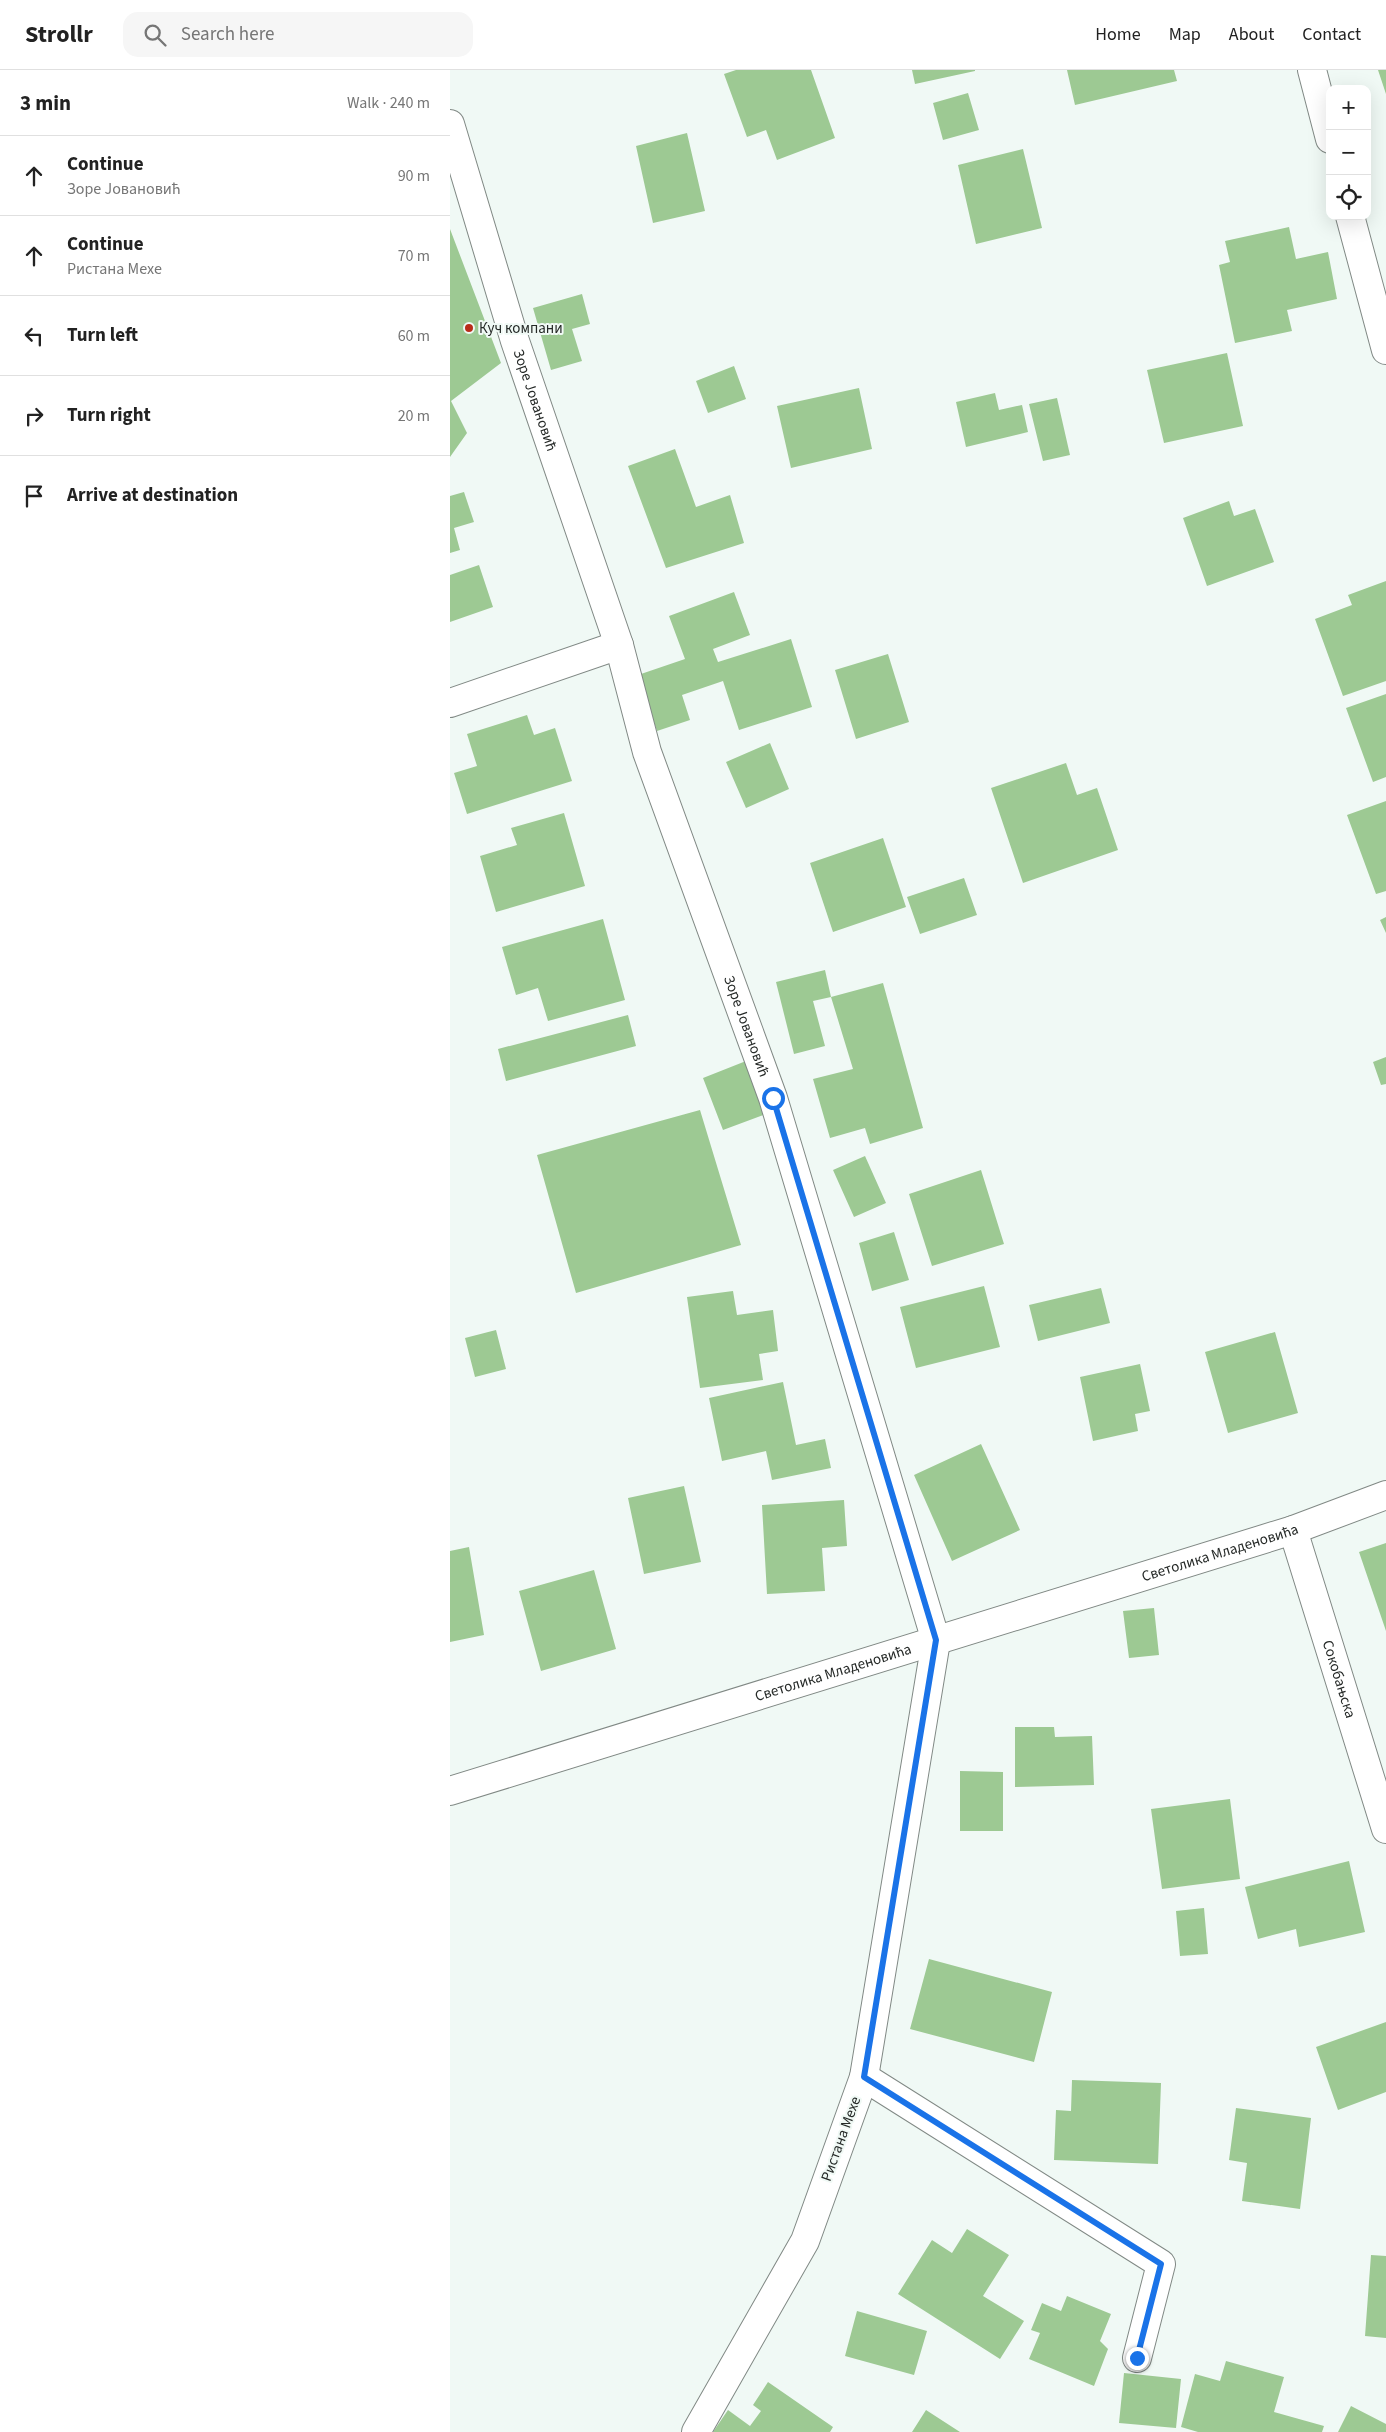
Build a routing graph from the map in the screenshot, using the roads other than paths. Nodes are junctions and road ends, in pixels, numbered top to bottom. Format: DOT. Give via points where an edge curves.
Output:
graph roads {
  1 [pos="1312,70"];
  2 [pos="450,124"];
  3 [pos="1328,130"];
  4 [pos="1351,220"];
  5 [pos="1386,350"];
  6 [pos="619,645"];
  7 [pos="450,704"];
  8 [pos="1386,1495"];
  9 [pos="1293,1530"];
  10 [pos="936,1640"];
  11 [pos="450,1791"];
  12 [pos="1386,1829"];
  13 [pos="864,2077"];
  14 [pos="1137,2358"];
  15 [pos="696,2432"];
  1 -- 3 [label="street"];
  2 -- 6 [label="street, Зоре Јовановић" via="515,341"];
  4 -- 5 [label="street"];
  6 -- 7 [label="street"];
  6 -- 10 [label="street, Зоре Јовановић" via="647,752 773,1098"];
  8 -- 9 [label="street, Светолика Младеновића"];
  9 -- 10 [label="street, Светолика Младеновића"];
  9 -- 12 [label="street, Сокобањска"];
  10 -- 11 [label="street, Светолика Младеновића"];
  10 -- 13 [label="street, Ристана Мехе"];
  13 -- 14 [label="street" via="1161,2264"];
  13 -- 15 [label="street, Ристана Мехе" via="805,2240"];
}
